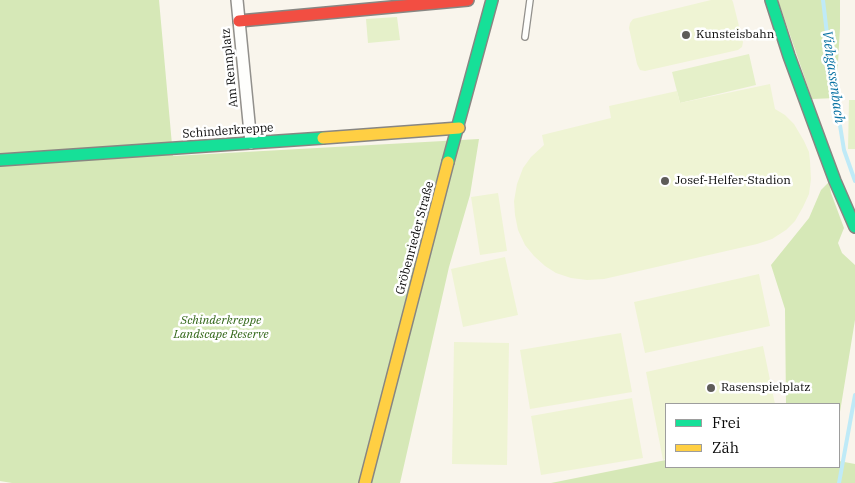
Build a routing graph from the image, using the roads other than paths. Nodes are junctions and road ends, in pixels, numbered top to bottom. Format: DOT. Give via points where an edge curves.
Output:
graph roads {
  1 [pos="237,0"];
  2 [pos="468,0"];
  3 [pos="492,0"];
  4 [pos="530,0"];
  5 [pos="771,0"];
  6 [pos="458,3"];
  7 [pos="239,21"];
  8 [pos="525,36"];
  9 [pos="459,128"];
  10 [pos="251,143"];
  11 [pos="0,160"];
  12 [pos="855,227"];
  13 [pos="365,483"];
  1 -- 7 [label="street, Am Rennplatz"];
  2 -- 6 [label="street, Am Rennplatz"];
  3 -- 9 [label="street, Gröbenrieder Straße"];
  4 -- 8 [label="lane"];
  5 -- 12 [label="street" via="789,56"];
  6 -- 7 [label="street, Am Rennplatz"];
  7 -- 10 [label="street, Am Rennplatz"];
  9 -- 10 [label="street, Schinderkreppe" via="314,134"];
  9 -- 13 [label="street, Gröbenrieder Straße"];
  10 -- 11 [label="street, Schinderkreppe" via="226,141"];
}
